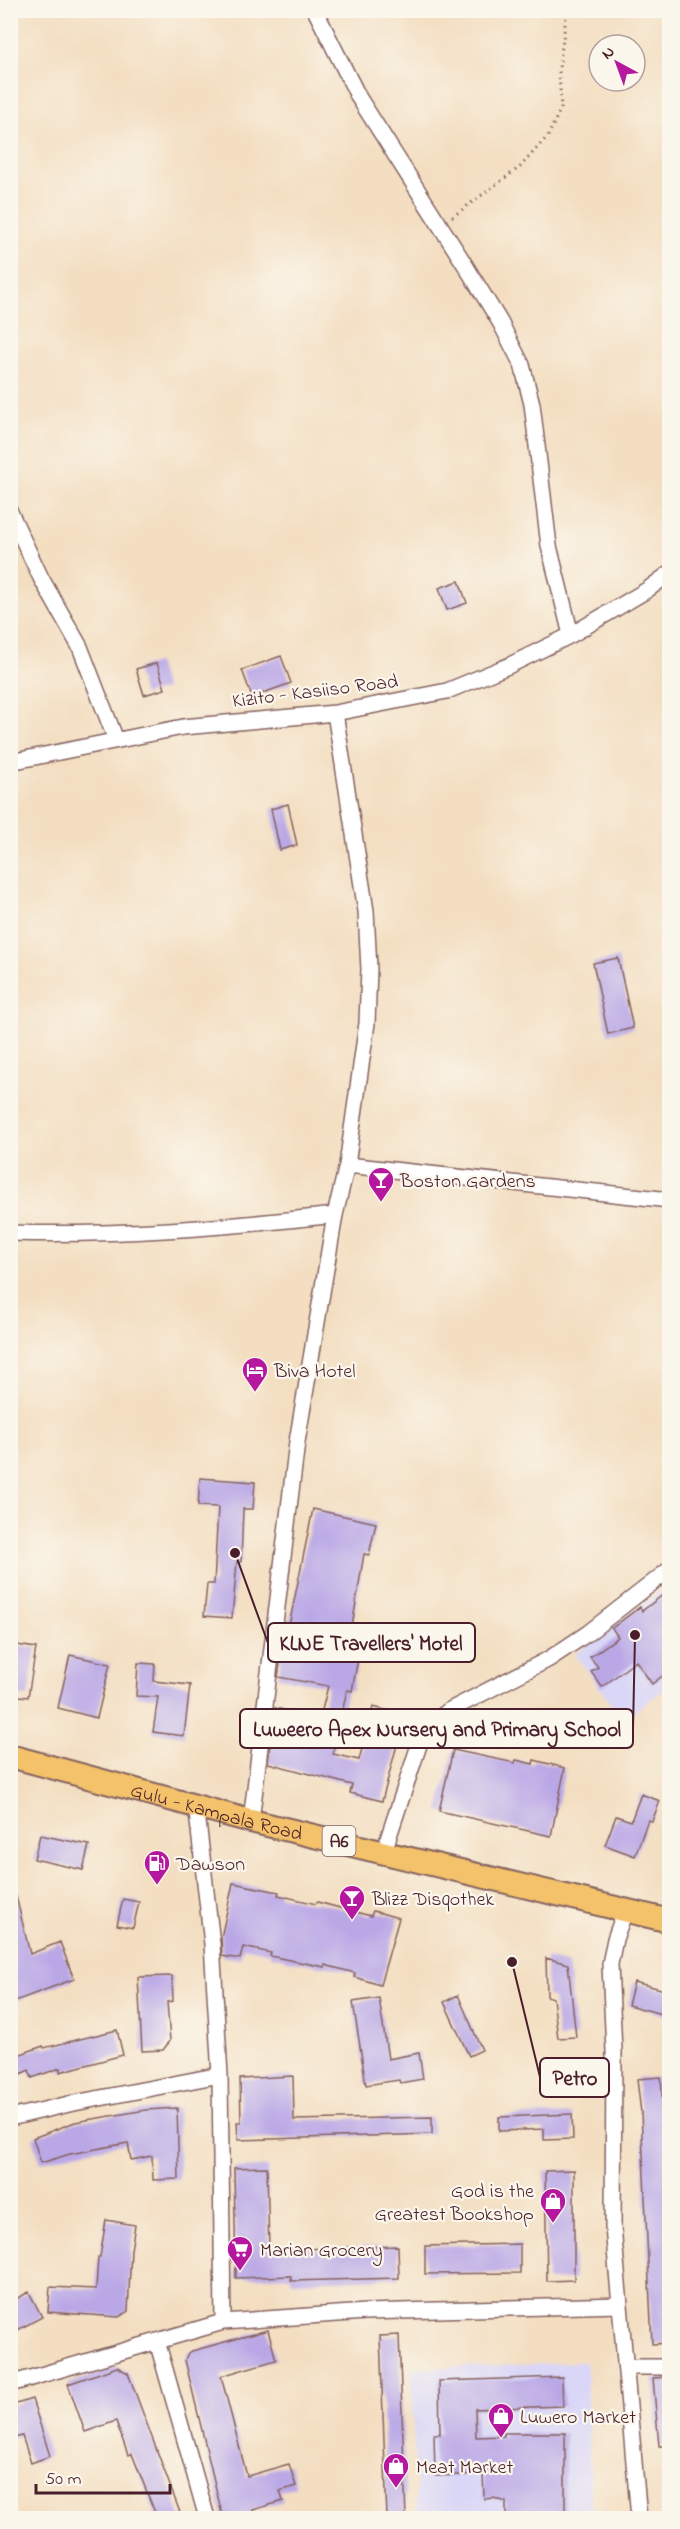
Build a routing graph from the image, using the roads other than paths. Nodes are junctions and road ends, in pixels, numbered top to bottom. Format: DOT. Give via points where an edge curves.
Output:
graph roads {
  1 [pos="315,10"];
  2 [pos="10,512"];
  3 [pos="669,573"];
  4 [pos="571,635"];
  5 [pos="335,713"];
  6 [pos="116,740"];
  7 [pos="10,762"];
  8 [pos="347,1165"];
  9 [pos="669,1200"];
  10 [pos="335,1215"];
  11 [pos="10,1233"];
  12 [pos="669,1569"];
  13 [pos="10,1756"];
  14 [pos="196,1804"];
  15 [pos="251,1821"];
  16 [pos="384,1851"];
  17 [pos="626,1911"];
  18 [pos="669,1922"];
  19 [pos="220,2075"];
  20 [pos="10,2118"];
  21 [pos="620,2305"];
  22 [pos="223,2322"];
  23 [pos="157,2341"];
  24 [pos="627,2367"];
  25 [pos="669,2367"];
  26 [pos="10,2385"];
  27 [pos="207,2518"];
  28 [pos="639,2518"];
  1 -- 4 [label="street" via="359,98 500,322 522,364 532,404 549,546"];
  2 -- 6 [label="street" via="80,648"];
  3 -- 4 [label="street, Kizito - Kasiiso Road"];
  4 -- 5 [label="street, Kizito - Kasiiso Road" via="447,691"];
  5 -- 6 [label="street, Kizito - Kasiiso Road" via="183,727"];
  5 -- 8 [label="street" via="366,912 369,969 367,1023"];
  6 -- 7 [label="street, Kizito - Kasiiso Road"];
  8 -- 9 [label="street"];
  8 -- 10 [label="street"];
  10 -- 11 [label="street" via="86,1235"];
  10 -- 15 [label="street" via="297,1442"];
  12 -- 16 [label="street" via="549,1659 448,1711 430,1726 420,1742"];
  13 -- 14 [label="main road, Gulu - Kampala Road / A6"];
  14 -- 15 [label="main road, Gulu - Kampala Road / A6"];
  14 -- 19 [label="street" via="212,1944"];
  15 -- 16 [label="main road, Gulu - Kampala Road / A6"];
  16 -- 17 [label="main road, Gulu - Kampala Road / A6"];
  17 -- 18 [label="main road, Gulu - Kampala Road / A6"];
  17 -- 21 [label="street" via="610,1964 614,2227"];
  19 -- 20 [label="street"];
  19 -- 22 [label="street"];
  21 -- 22 [label="street" via="366,2312"];
  21 -- 24 [label="street"];
  22 -- 23 [label="street"];
  23 -- 26 [label="street"];
  23 -- 27 [label="street"];
  24 -- 25 [label="street"];
  24 -- 28 [label="street"];
}
